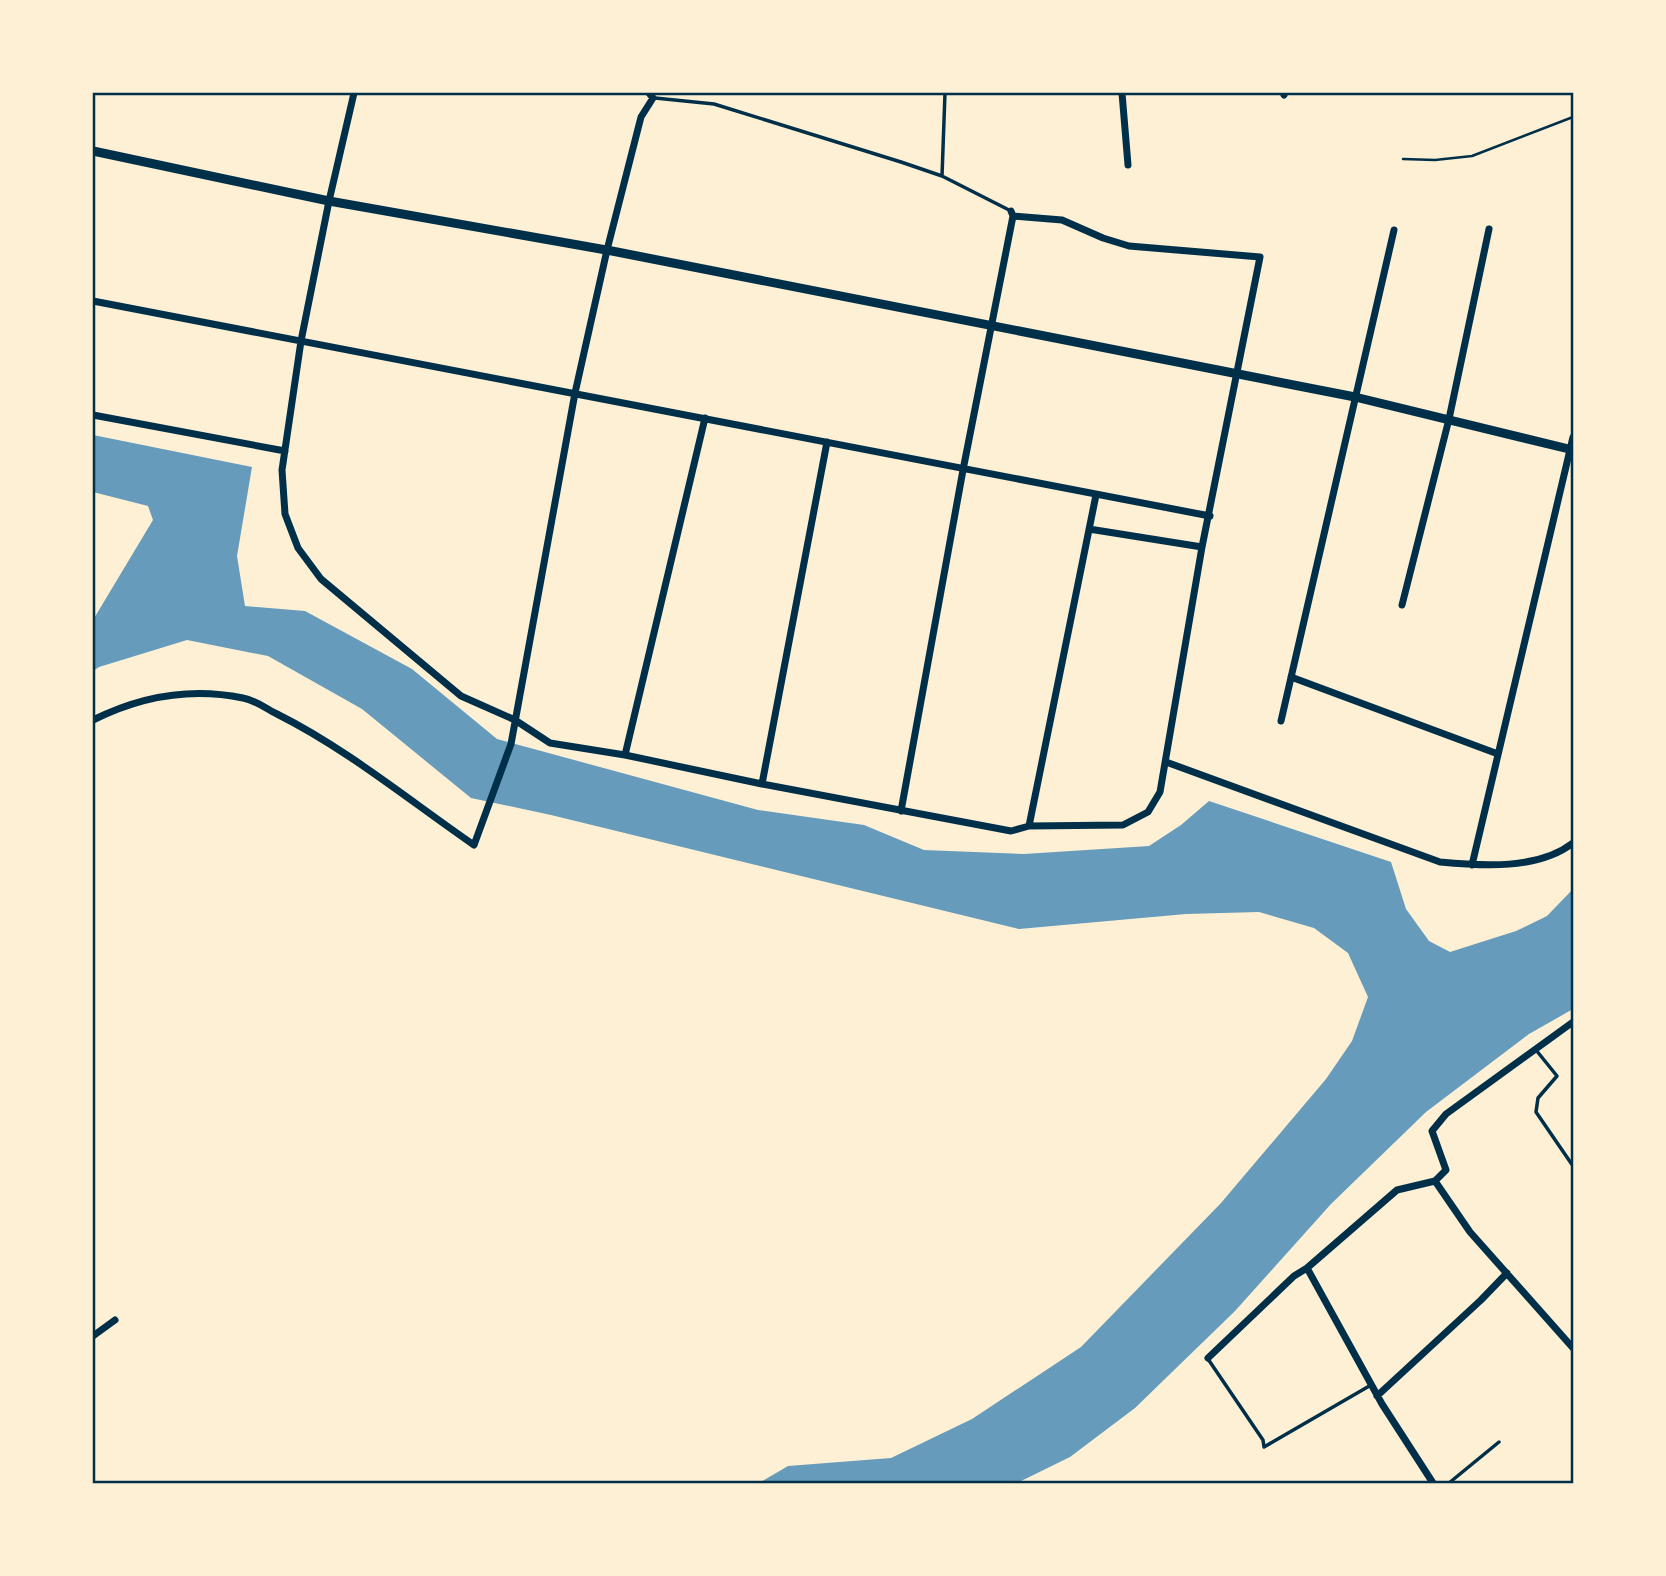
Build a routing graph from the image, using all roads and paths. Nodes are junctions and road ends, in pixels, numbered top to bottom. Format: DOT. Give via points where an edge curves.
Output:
graph roads {
  1 [pos="354,93"];
  2 [pos="945,93"];
  3 [pos="1122,93"];
  4 [pos="651,95"];
  5 [pos="1573,117"];
  6 [pos="93,151"];
  7 [pos="1403,159"];
  8 [pos="1128,165"];
  9 [pos="942,176"];
  10 [pos="329,201"];
  11 [pos="1012,213"];
  12 [pos="1489,229"];
  13 [pos="1394,230"];
  14 [pos="607,250"];
  15 [pos="93,301"];
  16 [pos="992,327"];
  17 [pos="301,341"];
  18 [pos="1238,375"];
  19 [pos="575,393"];
  20 [pos="1355,397"];
  21 [pos="93,415"];
  22 [pos="705,418"];
  23 [pos="1449,418"];
  24 [pos="1573,437"];
  25 [pos="827,442"];
  26 [pos="1572,450"];
  27 [pos="285,451"];
  28 [pos="963,470"];
  29 [pos="1096,495"];
  30 [pos="1210,516"];
  31 [pos="1089,529"];
  32 [pos="1202,547"];
  33 [pos="1402,604"];
  34 [pos="1291,677"];
  35 [pos="93,720"];
  36 [pos="515,720"];
  37 [pos="1281,721"];
  38 [pos="1498,754"];
  39 [pos="625,755"];
  40 [pos="1166,762"];
  41 [pos="762,784"];
  42 [pos="901,811"];
  43 [pos="1030,826"];
  44 [pos="1573,843"];
  45 [pos="1472,865"];
  46 [pos="1573,1022"];
  47 [pos="1534,1049"];
  48 [pos="1573,1166"];
  49 [pos="1435,1181"];
  50 [pos="1307,1268"];
  51 [pos="1507,1273"];
  52 [pos="115,1320"];
  53 [pos="93,1336"];
  54 [pos="1573,1348"];
  55 [pos="1208,1358"];
  56 [pos="1371,1385"];
  57 [pos="1377,1396"];
  58 [pos="1499,1441"];
  59 [pos="1433,1483"];
  60 [pos="1449,1483"];
  1 -- 10 [label="street"];
  2 -- 9 [label="lane"];
  3 -- 8 [label="street"];
  4 -- 9 [label="lane" via="714,104"];
  4 -- 14 [label="street" via="641,117"];
  5 -- 7 [label="path" via="1472,156"];
  6 -- 10 [label="street"];
  9 -- 11 [label="lane"];
  10 -- 14 [label="street"];
  10 -- 17 [label="street"];
  11 -- 16 [label="street"];
  11 -- 18 [label="street" via="1062,219 1129,246 1260,257"];
  12 -- 23 [label="street"];
  13 -- 20 [label="street"];
  14 -- 16 [label="street"];
  14 -- 19 [label="street"];
  15 -- 17 [label="street"];
  16 -- 18 [label="street"];
  16 -- 28 [label="street"];
  17 -- 19 [label="street"];
  17 -- 27 [label="street"];
  18 -- 20 [label="street"];
  18 -- 30 [label="street"];
  19 -- 22 [label="street"];
  19 -- 36 [label="street"];
  20 -- 23 [label="street"];
  20 -- 34 [label="street"];
  21 -- 27 [label="street"];
  22 -- 25 [label="street"];
  22 -- 39 [label="street"];
  23 -- 26 [label="street"];
  23 -- 33 [label="street"];
  24 -- 26 [label="street"];
  25 -- 28 [label="street"];
  25 -- 41 [label="street"];
  26 -- 38 [label="street"];
  27 -- 36 [label="street" via="285,514 298,548 321,579 461,696"];
  28 -- 29 [label="street"];
  28 -- 42 [label="street"];
  29 -- 30 [label="street"];
  29 -- 31 [label="street"];
  30 -- 32 [label="street"];
  31 -- 32 [label="street"];
  31 -- 43 [label="street"];
  32 -- 40 [label="street"];
  34 -- 37 [label="street"];
  34 -- 38 [label="street"];
  35 -- 36 [label="street" via="160,695 246,698 309,730 474,845 511,744"];
  36 -- 39 [label="street" via="550,743"];
  38 -- 45 [label="street"];
  39 -- 41 [label="street"];
  40 -- 43 [label="street" via="1160,792 1148,812 1123,825"];
  40 -- 45 [label="street" via="1440,862"];
  41 -- 42 [label="street"];
  42 -- 43 [label="street" via="1011,831"];
  44 -- 45 [label="street" via="1544,858"];
  46 -- 47 [label="street"];
  47 -- 48 [label="lane" via="1557,1076 1538,1098 1536,1112"];
  47 -- 49 [label="street" via="1446,1114 1432,1131 1446,1170"];
  49 -- 50 [label="street" via="1397,1190"];
  49 -- 51 [label="street" via="1470,1232"];
  50 -- 55 [label="street"];
  50 -- 56 [label="street"];
  51 -- 54 [label="street"];
  51 -- 57 [label="street"];
  52 -- 53 [label="street"];
  55 -- 56 [label="lane" via="1264,1447"];
  56 -- 57 [label="street"];
  57 -- 59 [label="street"];
  58 -- 60 [label="lane"];
}
